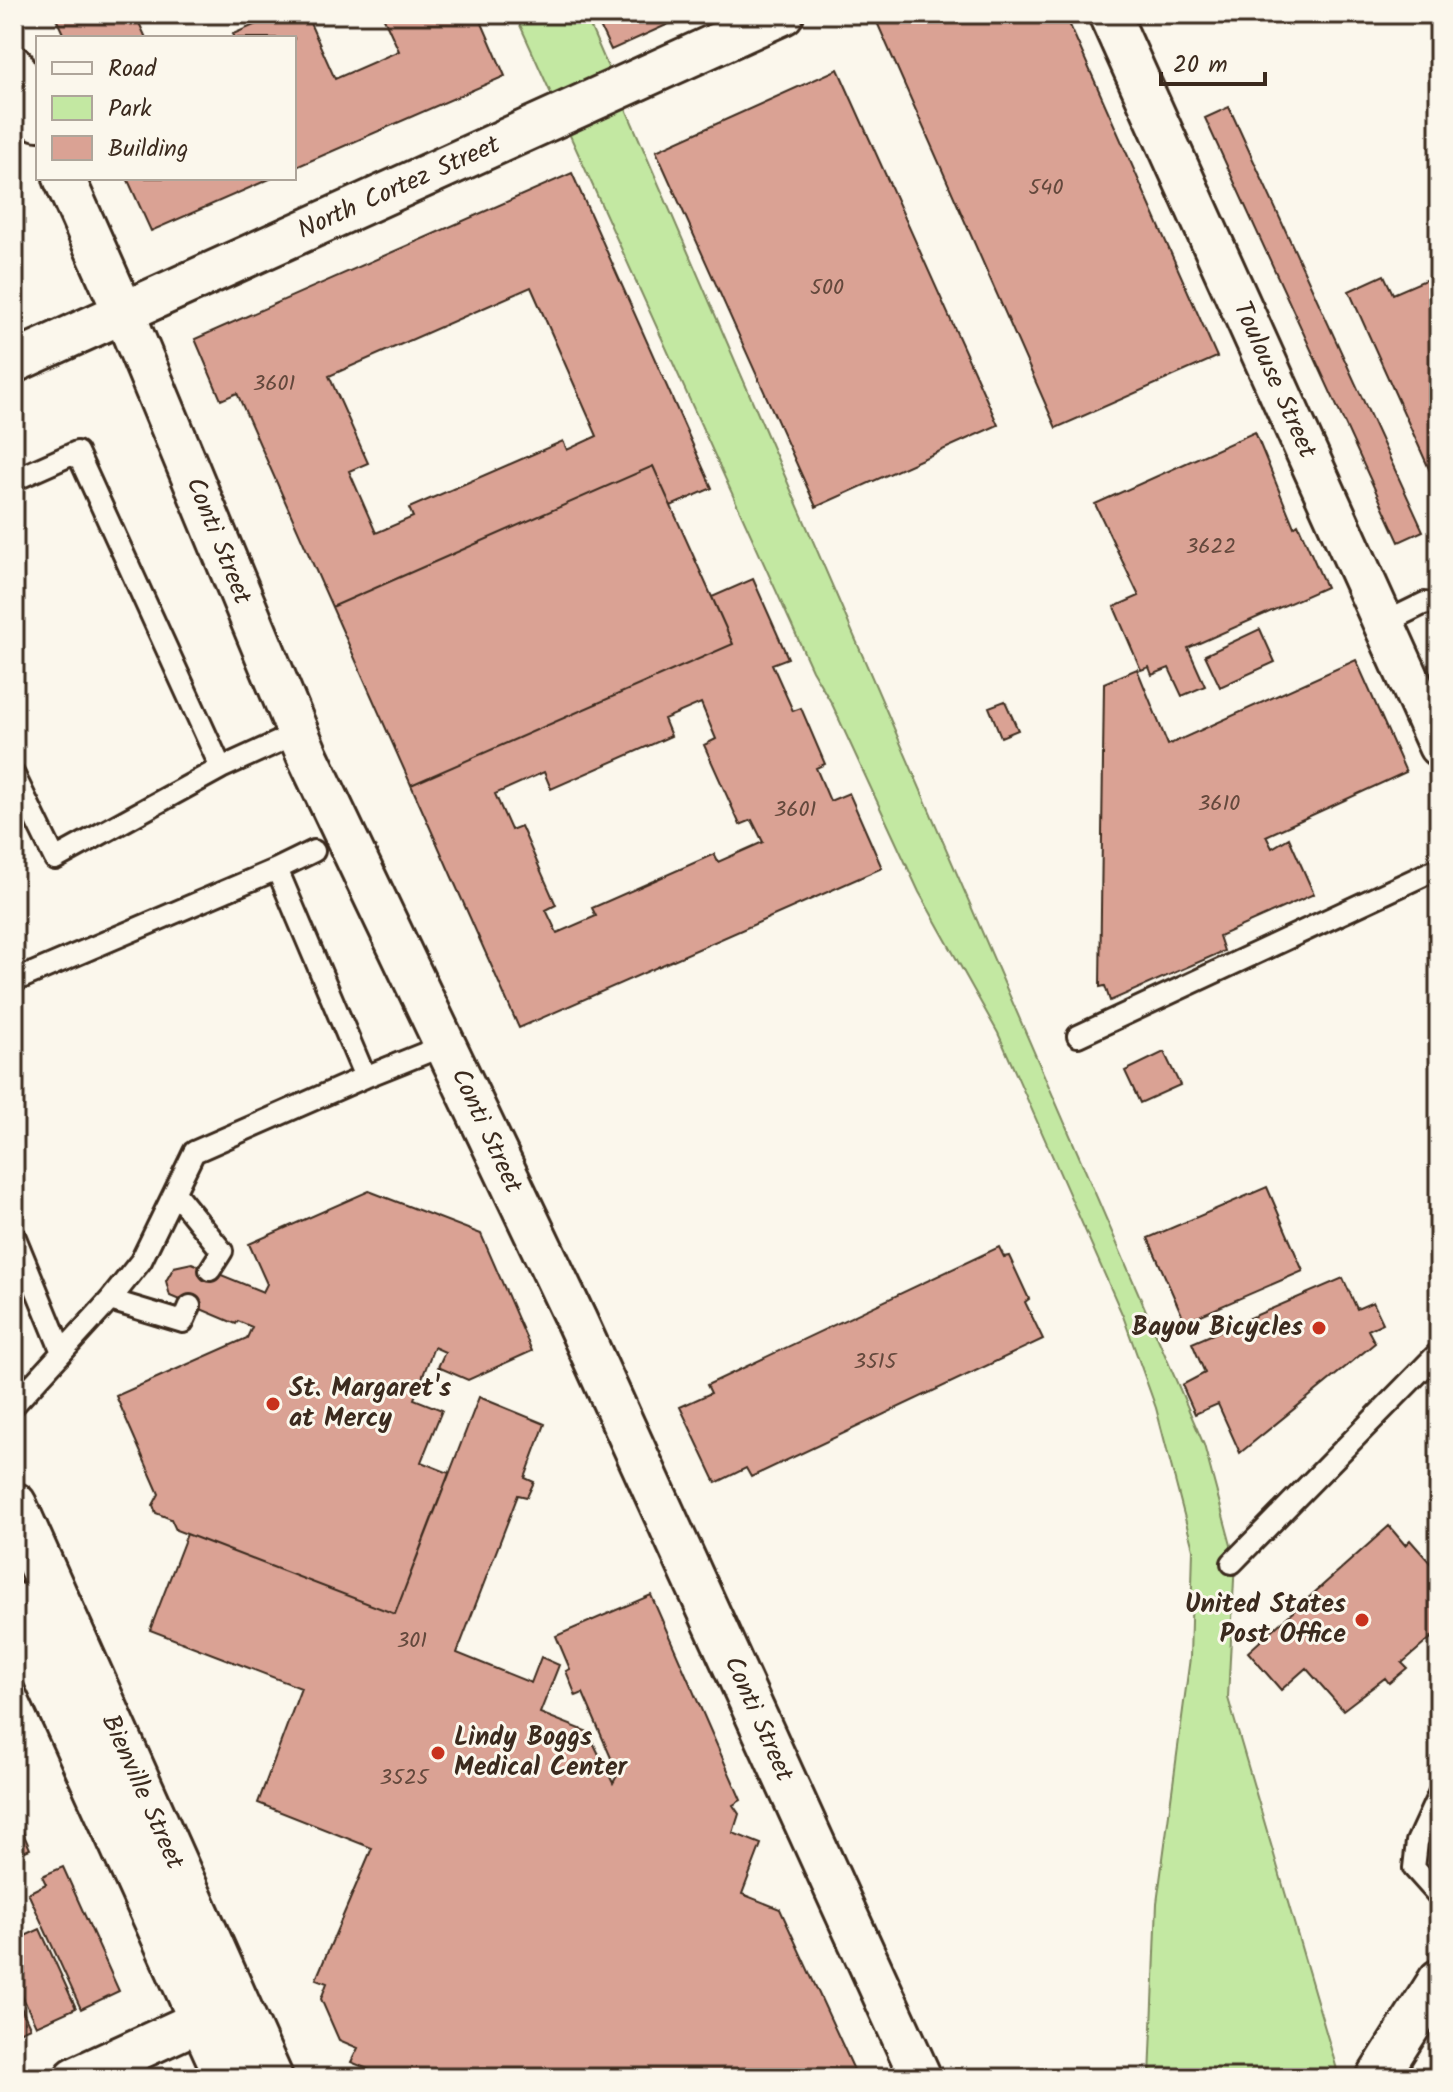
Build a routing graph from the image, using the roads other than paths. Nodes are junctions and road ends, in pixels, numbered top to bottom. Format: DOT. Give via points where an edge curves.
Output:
graph roads {
  1 [pos="783,14"];
  2 [pos="1109,14"];
  3 [pos="14,67"];
  4 [pos="36,116"];
  5 [pos="65,180"];
  6 [pos="124,313"];
  7 [pos="14,362"];
  8 [pos="14,480"];
  9 [pos="1439,605"];
  10 [pos="1384,623"];
  11 [pos="298,733"];
  12 [pos="1439,746"];
  13 [pos="221,768"];
  14 [pos="14,775"];
  15 [pos="314,851"];
  16 [pos="1439,868"];
  17 [pos="277,869"];
  18 [pos="14,981"];
  19 [pos="1078,1036"];
  20 [pos="445,1045"];
  21 [pos="365,1077"];
  22 [pos="176,1194"];
  23 [pos="14,1235"];
  24 [pos="210,1270"];
  25 [pos="110,1300"];
  26 [pos="190,1306"];
  27 [pos="62,1352"];
  28 [pos="1439,1352"];
  29 [pos="14,1405"];
  30 [pos="16,1515"];
  31 [pos="1232,1563"];
  32 [pos="14,1605"];
  33 [pos="1436,1806"];
  34 [pos="1439,1896"];
  35 [pos="1439,1980"];
  36 [pos="219,2012"];
  37 [pos="75,2078"];
  38 [pos="228,2078"];
  39 [pos="270,2078"];
  40 [pos="921,2078"];
  41 [pos="1377,2078"];
  1 -- 6 [label="street, North Cortez Street"];
  2 -- 10 [label="street, Toulouse Street"];
  3 -- 4 [label="street"];
  5 -- 6 [label="street, Conti Street"];
  6 -- 7 [label="street, North Cortez Street"];
  6 -- 11 [label="street, Conti Street"];
  8 -- 13 [label="lane" via="77,452"];
  9 -- 10 [label="lane" via="1425,603"];
  10 -- 12 [label="street, Toulouse Street"];
  11 -- 13 [label="lane"];
  11 -- 20 [label="street, Conti Street"];
  13 -- 14 [label="lane" via="55,859"];
  15 -- 17 [label="lane"];
  16 -- 19 [label="lane"];
  17 -- 18 [label="lane"];
  17 -- 21 [label="lane"];
  20 -- 21 [label="lane"];
  20 -- 40 [label="street, Conti Street"];
  21 -- 22 [label="lane" via="194,1152"];
  22 -- 24 [label="lane" via="222,1251"];
  22 -- 25 [label="lane" via="141,1261"];
  23 -- 27 [label="lane"];
  25 -- 26 [label="lane" via="183,1322"];
  25 -- 27 [label="lane"];
  27 -- 29 [label="lane"];
  28 -- 31 [label="lane"];
  30 -- 36 [label="street, Bienville Street"];
  32 -- 36 [label="street, Bienville Street"];
  33 -- 34 [label="lane" via="1417,1842 1414,1868"];
  35 -- 41 [label="street"];
  36 -- 37 [label="street"];
  36 -- 38 [label="street, Bienville Street"];
  36 -- 39 [label="street, Bienville Street"];
}
